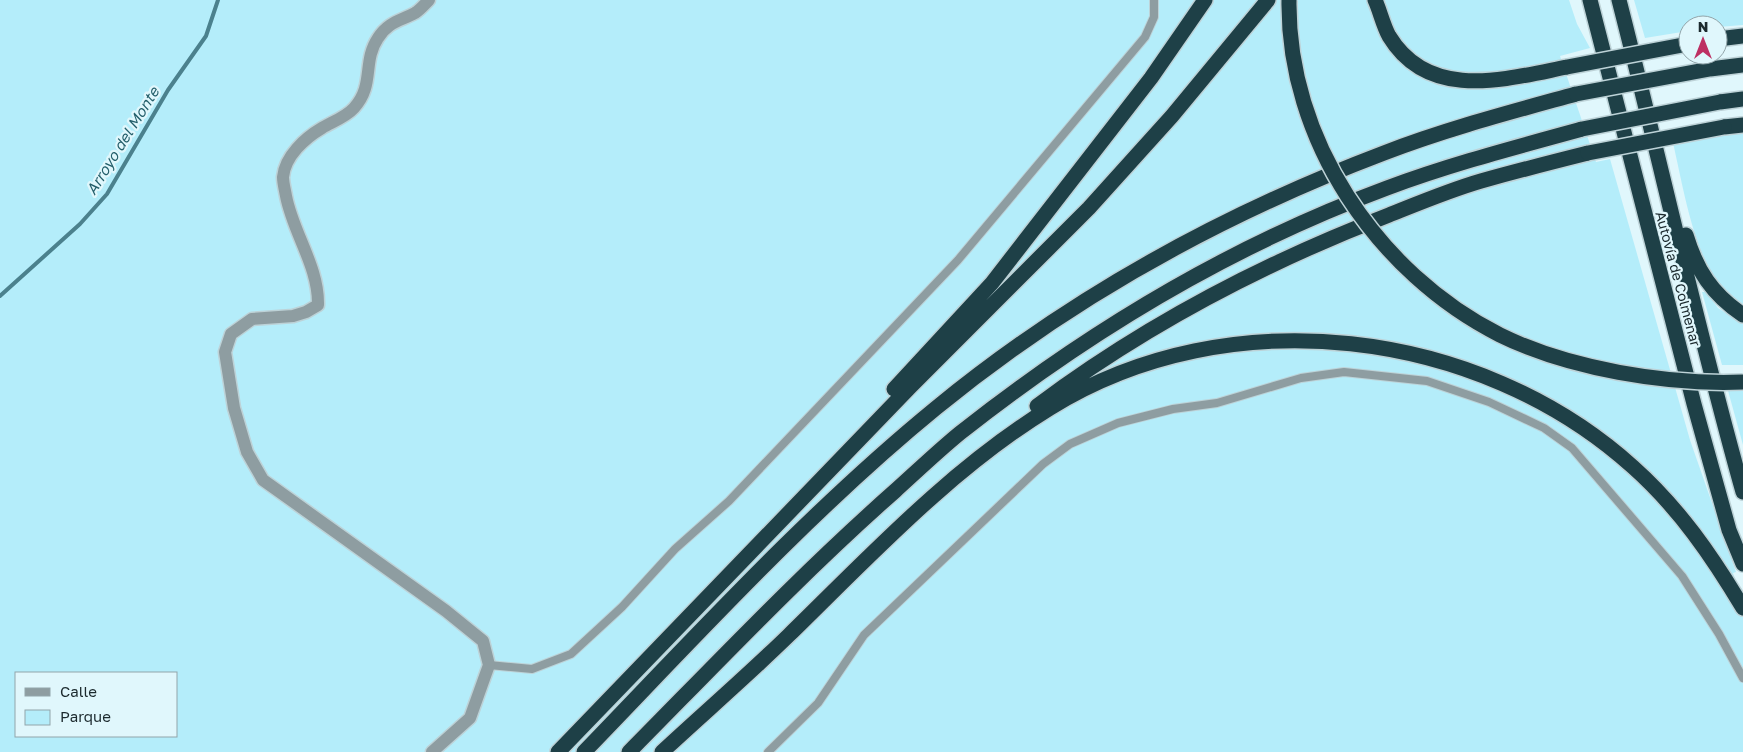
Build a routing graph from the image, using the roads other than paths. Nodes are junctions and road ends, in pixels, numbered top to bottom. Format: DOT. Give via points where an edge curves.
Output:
graph roads {
  1 [pos="429,0"];
  2 [pos="1154,0"];
  3 [pos="1205,0"];
  4 [pos="1268,0"];
  5 [pos="1289,0"];
  6 [pos="1375,0"];
  7 [pos="1583,0"];
  8 [pos="1590,0"];
  9 [pos="1618,0"];
  10 [pos="1743,36"];
  11 [pos="1728,38"];
  12 [pos="1600,46"];
  13 [pos="1678,46"];
  14 [pos="1743,64"];
  15 [pos="1743,99"];
  16 [pos="1743,125"];
  17 [pos="1658,153"];
  18 [pos="1743,315"];
  19 [pos="1743,382"];
  20 [pos="1743,492"];
  21 [pos="1743,564"];
  22 [pos="1743,608"];
  23 [pos="489,665"];
  24 [pos="1743,678"];
  25 [pos="724,695"];
  26 [pos="597,712"];
  27 [pos="432,752"];
  28 [pos="558,752"];
  29 [pos="584,752"];
  30 [pos="629,752"];
  31 [pos="662,752"];
  32 [pos="768,752"];
  1 -- 23 [label="street" via="415,12 391,22 378,38 369,58 367,91 353,109 320,128 294,150 288,160 283,177 290,216 314,276 318,305 293,316 252,320 230,334 225,352 234,408 248,452 263,480 446,610 482,641"];
  2 -- 23 [label="lane" via="1154,17 1145,37 958,260 729,501 675,549 622,607 571,654 532,669"];
  3 -- 26 [label="highway" via="1151,78 992,283"];
  4 -- 26 [label="highway" via="1172,116 1088,208 903,394"];
  5 -- 19 [label="highway, bridge" via="1296,71 1312,129 1340,185 1381,243 1414,275 1458,311 1492,330 1557,357 1667,380"];
  6 -- 13 [label="highway, bridge" via="1389,36 1410,60 1434,74 1466,83 1503,80"];
  7 -- 12 [label="highway"];
  8 -- 12 [label="highway, Autovía de Colmenar"];
  9 -- 17 [label="highway, Autovía de Colmenar"];
  10 -- 11 [label="highway"];
  12 -- 21 [label="highway, Autovía de Colmenar" via="1728,530"];
  14 -- 29 [label="highway, bridge" via="1576,94 1467,124 1384,153 1267,201 1149,262 1032,336 936,408 784,548"];
  15 -- 30 [label="highway, bridge" via="1582,128 1386,188 1266,240 1156,297 1044,370 958,435 832,547"];
  16 -- 25 [label="highway, bridge" via="1588,153 1480,181 1365,224 1240,280 1100,362 970,455 879,537"];
  17 -- 18 [label="highway" via="1704,280 1726,304"];
  17 -- 20 [label="highway, Autovía de Colmenar" via="1716,398"];
  22 -- 25 [label="highway" via="1697,536 1667,500 1601,440 1564,416 1520,392 1428,356 1325,341 1271,342 1216,348 1156,361 1104,381 1052,407 991,448 884,540"];
  23 -- 27 [label="street" via="470,718"];
  24 -- 32 [label="lane" via="1682,576 1572,448 1544,428 1489,402 1427,382 1344,372 1301,378 1217,403 1173,409 1118,423 1070,444 1042,464 864,635 818,703"];
  25 -- 31 [label="highway"];
  26 -- 28 [label="highway"];
}
